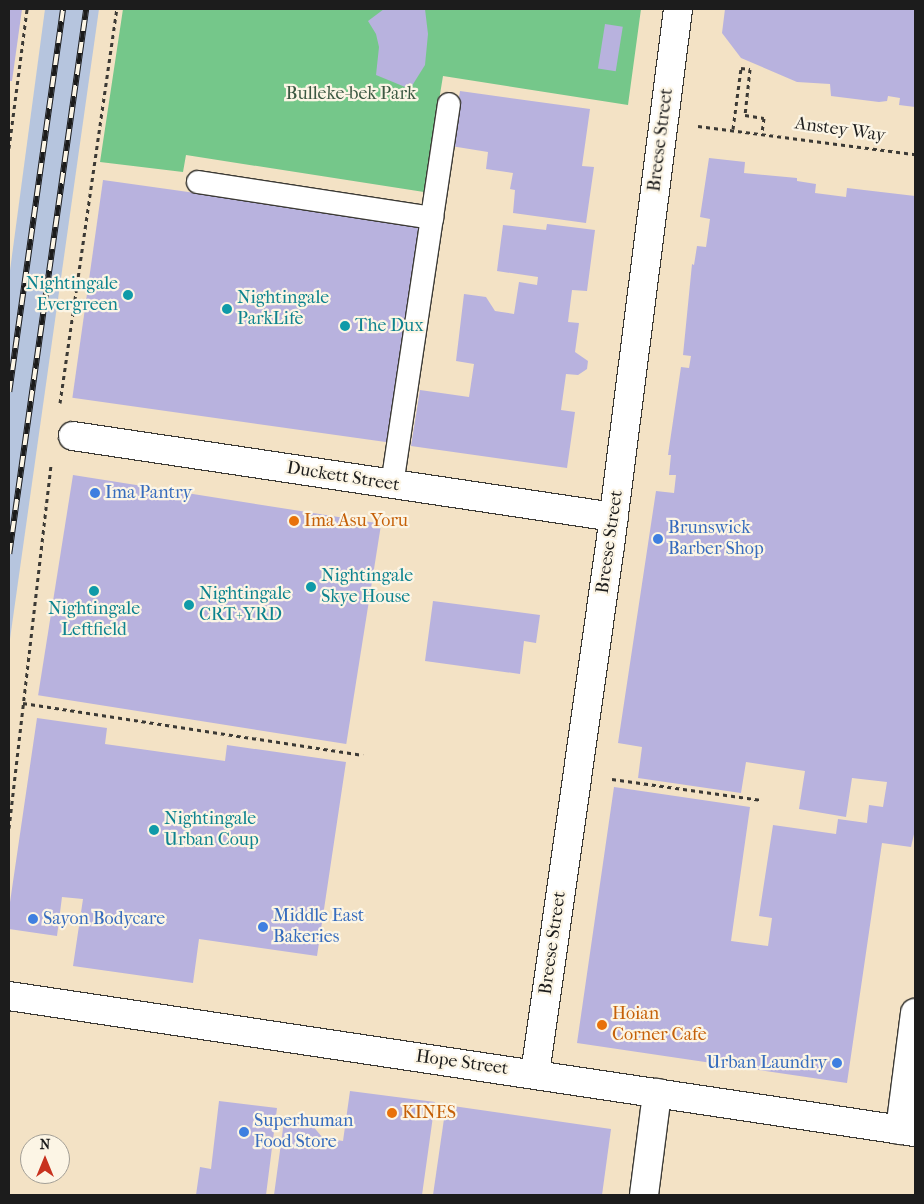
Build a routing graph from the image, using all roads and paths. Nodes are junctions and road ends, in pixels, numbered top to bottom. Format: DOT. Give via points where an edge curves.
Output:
graph roads {
  1 [pos="27,9"];
  2 [pos="678,9"];
  3 [pos="449,104"];
  4 [pos="762,133"];
  5 [pos="9,148"];
  6 [pos="915,154"];
  7 [pos="198,182"];
  8 [pos="432,218"];
  9 [pos="73,436"];
  10 [pos="392,485"];
  11 [pos="614,517"];
  12 [pos="24,703"];
  13 [pos="363,755"];
  14 [pos="606,778"];
  15 [pos="762,800"];
  16 [pos="9,996"];
  17 [pos="915,1013"];
  18 [pos="536,1074"];
  19 [pos="657,1093"];
  20 [pos="908,1131"];
  21 [pos="644,1195"];
  1 -- 5 [label="path"];
  2 -- 11 [label="street, Breese Street"];
  3 -- 8 [label="lane"];
  4 -- 4 [label="path, Anstey Way" via="733,129 741,68 750,69 745,115 764,118"];
  4 -- 6 [label="path, Anstey Way"];
  7 -- 8 [label="lane"];
  8 -- 10 [label="lane"];
  9 -- 10 [label="street, Duckett Street"];
  10 -- 11 [label="street, Duckett Street"];
  11 -- 18 [label="street, Breese Street"];
  12 -- 13 [label="path"];
  14 -- 15 [label="path"];
  16 -- 18 [label="street, Hope Street"];
  17 -- 20 [label="street"];
  18 -- 19 [label="street, Hope Street"];
  19 -- 20 [label="street, Hope Street"];
  19 -- 21 [label="street"];
}
